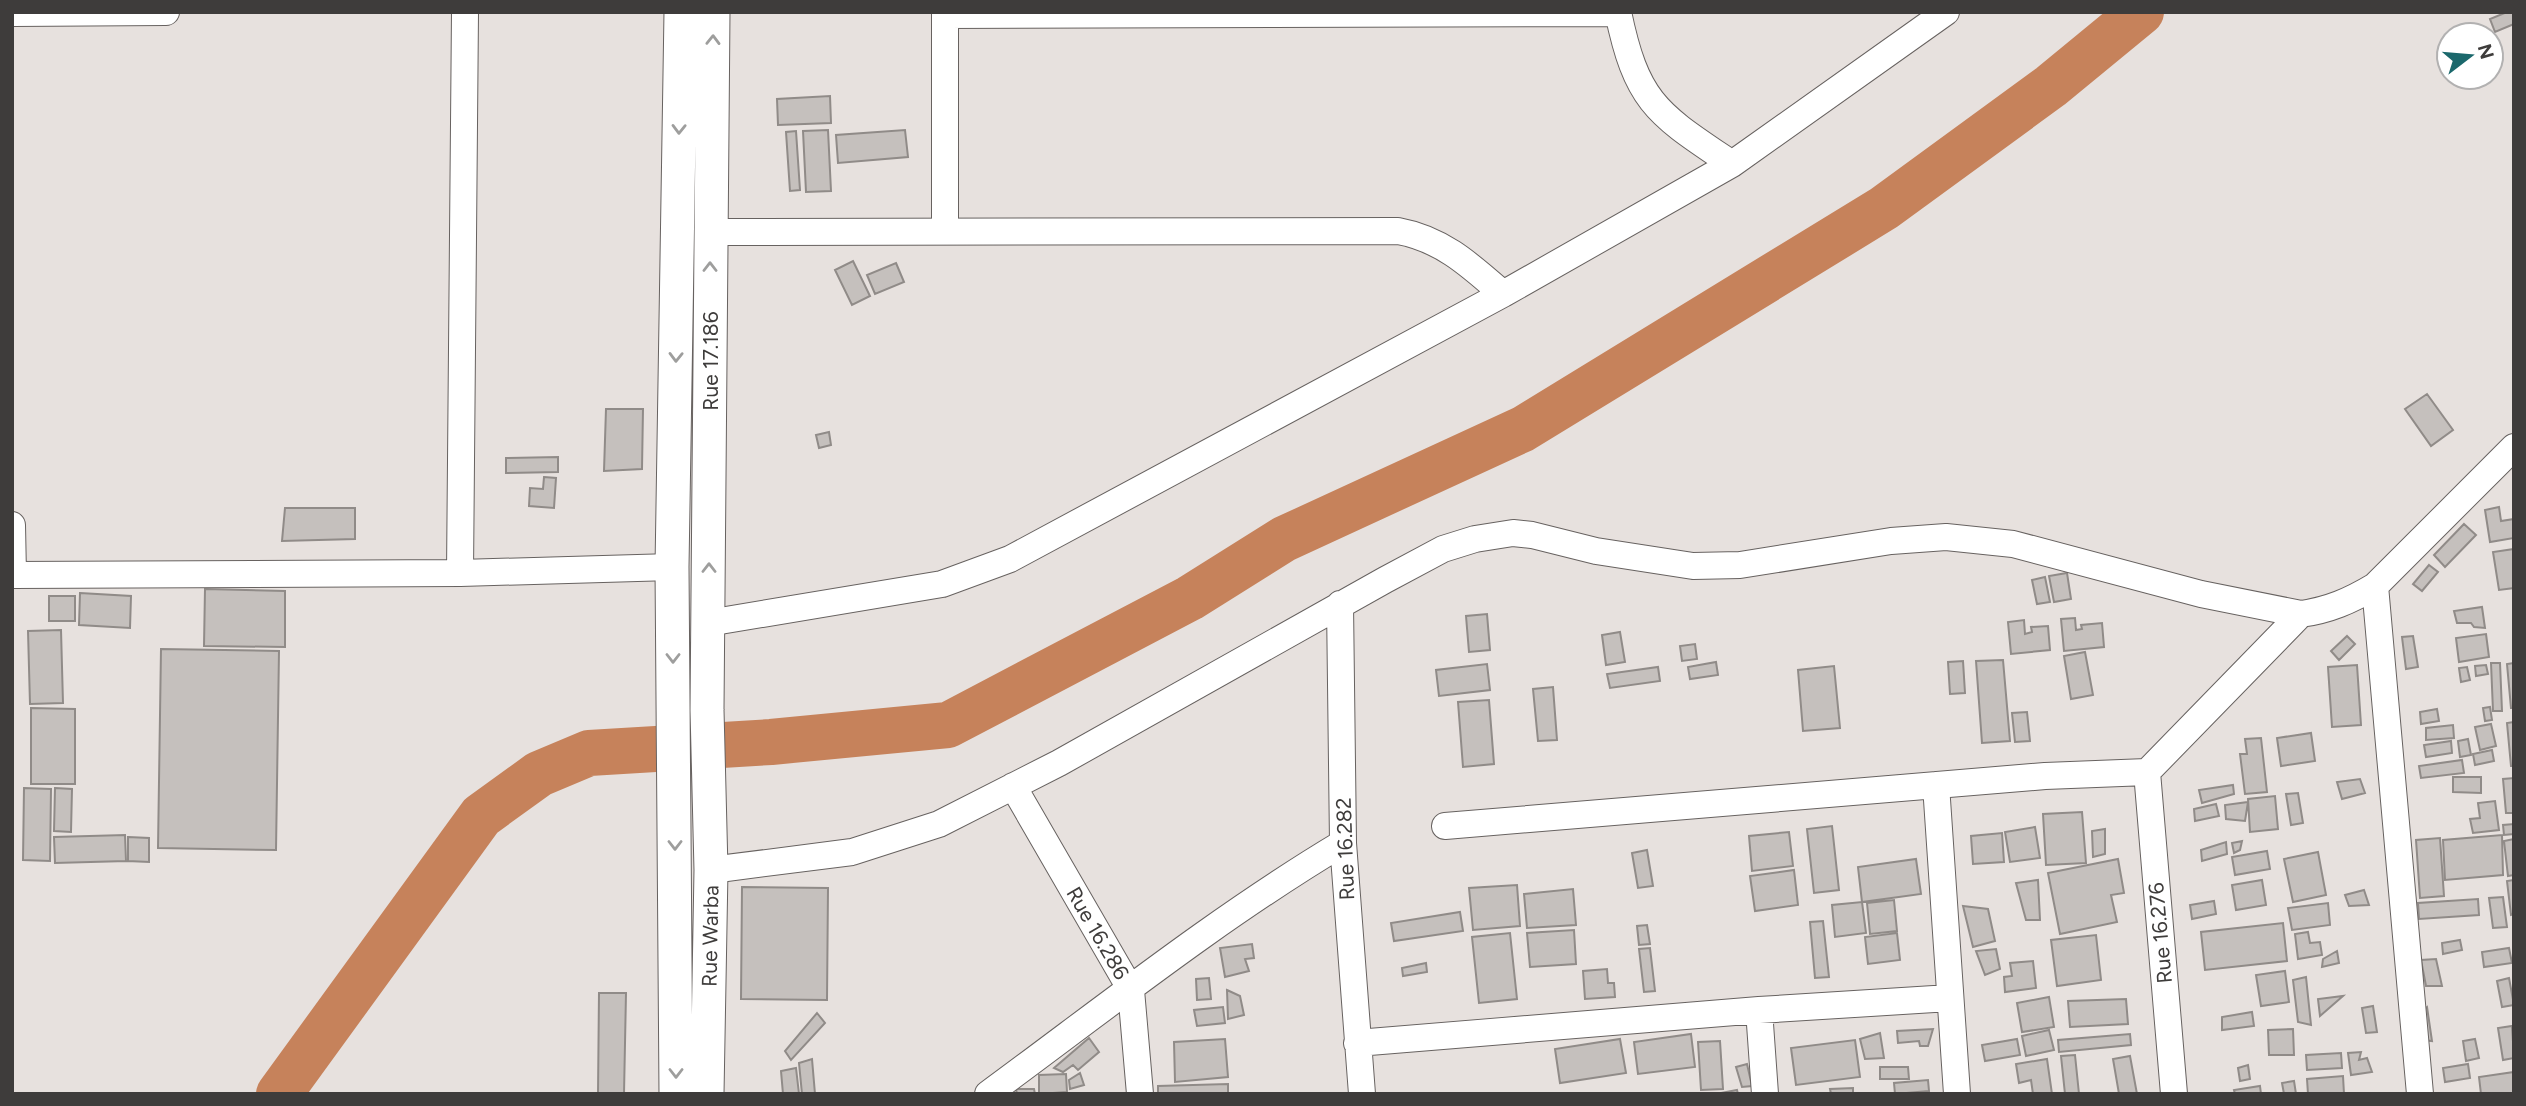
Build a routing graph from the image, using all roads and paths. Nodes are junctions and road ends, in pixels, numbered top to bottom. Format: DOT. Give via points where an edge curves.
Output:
graph roads {
  1 [pos="166,12"];
  2 [pos="465,12"];
  3 [pos="681,12"];
  4 [pos="713,12"];
  5 [pos="1946,12"];
  6 [pos="12,13"];
  7 [pos="1618,13"];
  8 [pos="944,14"];
  9 [pos="1732,164"];
  10 [pos="945,231"];
  11 [pos="710,232"];
  12 [pos="1503,294"];
  13 [pos="2514,447"];
  14 [pos="12,525"];
  15 [pos="672,567"];
  16 [pos="460,573"];
  17 [pos="13,575"];
  18 [pos="2375,586"];
  19 [pos="1340,604"];
  20 [pos="2301,614"];
  21 [pos="708,623"];
  22 [pos="707,710"];
  23 [pos="2147,772"];
  24 [pos="1936,785"];
  25 [pos="1013,786"];
  26 [pos="1446,825"];
  27 [pos="1343,843"];
  28 [pos="711,870"];
  29 [pos="1131,990"];
  30 [pos="1950,998"];
  31 [pos="1759,1010"];
  32 [pos="1357,1043"];
  33 [pos="676,1094"];
  34 [pos="707,1094"];
  35 [pos="988,1094"];
  36 [pos="1140,1094"];
  37 [pos="1362,1094"];
  38 [pos="1765,1094"];
  39 [pos="1957,1094"];
  40 [pos="2174,1094"];
  41 [pos="2420,1094"];
  1 -- 6 [label="street"];
  2 -- 16 [label="street"];
  3 -- 15 [label="main road, one-way"];
  11 -- 4 [label="main road, Rue 17.186, one-way"];
  5 -- 9 [label="street"];
  7 -- 8 [label="street"];
  7 -- 9 [label="street" via="1629,60 1646,97 1673,124"];
  8 -- 10 [label="street"];
  9 -- 12 [label="street"];
  10 -- 11 [label="street"];
  10 -- 12 [label="street" via="1398,231 1418,234 1452,250"];
  21 -- 11 [label="main road, Rue 17.186, one-way"];
  12 -- 21 [label="street" via="1010,559 942,583"];
  13 -- 18 [label="street"];
  14 -- 17 [label="street"];
  15 -- 16 [label="street"];
  15 -- 33 [label="main road, one-way"];
  16 -- 17 [label="street"];
  18 -- 20 [label="street" via="2338,606"];
  18 -- 41 [label="street"];
  19 -- 20 [label="street" via="1443,549 1513,533 1693,566 1740,565 1946,537 2012,544 2201,594"];
  19 -- 25 [label="street"];
  19 -- 27 [label="street, Rue 16.282"];
  20 -- 23 [label="street"];
  21 -- 22 [label="main road, Rue 17.186"];
  22 -- 28 [label="main road, Rue Warba"];
  23 -- 24 [label="street"];
  23 -- 40 [label="street, Rue 16.276"];
  24 -- 26 [label="street"];
  24 -- 30 [label="street"];
  25 -- 28 [label="street" via="939,824 852,852"];
  25 -- 29 [label="street, Rue 16.286"];
  27 -- 29 [label="street" via="1272,886"];
  27 -- 32 [label="street, Rue 16.282"];
  28 -- 34 [label="main road, Rue Warba"];
  29 -- 35 [label="street"];
  29 -- 36 [label="street, Rue 16.286"];
  30 -- 31 [label="street"];
  30 -- 39 [label="street"];
  31 -- 32 [label="street"];
  31 -- 38 [label="street"];
  32 -- 37 [label="street, Rue 16.282"];
}
